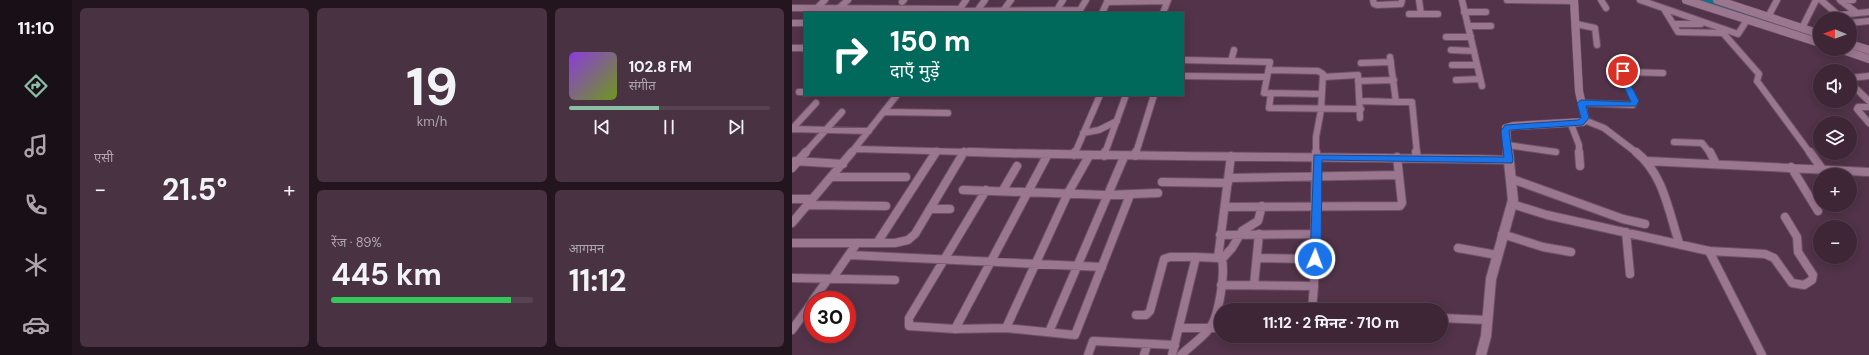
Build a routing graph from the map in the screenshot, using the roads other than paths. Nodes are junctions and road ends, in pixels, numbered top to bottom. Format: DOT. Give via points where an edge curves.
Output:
graph roads {
  1 [pos="825,0"];
  2 [pos="848,0"];
  3 [pos="966,0"];
  4 [pos="984,0"];
  5 [pos="1011,0"];
  6 [pos="1063,0"];
  7 [pos="1086,0"];
  8 [pos="1168,0"];
  9 [pos="1373,0"];
  10 [pos="1402,0"];
  11 [pos="1419,0"];
  12 [pos="1462,0"];
  13 [pos="1507,0"];
  14 [pos="1536,0"];
  15 [pos="1602,0"];
  16 [pos="1640,0"];
  17 [pos="1686,0"];
  18 [pos="1717,0"];
  19 [pos="1777,0"];
  20 [pos="1816,0"];
  21 [pos="1821,0"];
  22 [pos="1853,0"];
  23 [pos="1108,1"];
  24 [pos="1574,1"];
  25 [pos="1841,1"];
  26 [pos="1736,3"];
  27 [pos="792,8"];
  28 [pos="817,8"];
  29 [pos="839,8"];
  30 [pos="859,8"];
  31 [pos="1606,8"];
  32 [pos="1664,9"];
  33 [pos="958,11"];
  34 [pos="855,12"];
  35 [pos="981,12"];
  36 [pos="1004,12"];
  37 [pos="1040,12"];
  38 [pos="1056,12"];
  39 [pos="1080,12"];
  40 [pos="1102,12"];
  41 [pos="1163,12"];
  42 [pos="1464,12"];
  43 [pos="1486,12"];
  44 [pos="1835,12"];
  45 [pos="1856,12"];
  46 [pos="1869,12"];
  47 [pos="1857,13"];
  48 [pos="1409,14"];
  49 [pos="1421,14"];
  50 [pos="1438,14"];
  51 [pos="1768,17"];
  52 [pos="1747,20"];
  53 [pos="1869,21"];
  54 [pos="1857,22"];
  55 [pos="792,23"];
  56 [pos="804,23"];
  57 [pos="1576,24"];
  58 [pos="1674,24"];
  59 [pos="1709,24"];
  60 [pos="1468,26"];
  61 [pos="1491,26"];
  62 [pos="1802,28"];
  63 [pos="1813,32"];
  64 [pos="1446,37"];
  65 [pos="1471,37"];
  66 [pos="1813,41"];
  67 [pos="1597,45"];
  68 [pos="1857,46"];
  69 [pos="792,48"];
  70 [pos="804,48"];
  71 [pos="1234,50"];
  72 [pos="1451,50"];
  73 [pos="1869,50"];
  74 [pos="1474,51"];
  75 [pos="1857,55"];
  76 [pos="1869,59"];
  77 [pos="1184,60"];
  78 [pos="1231,61"];
  79 [pos="1361,63"];
  80 [pos="1477,64"];
  81 [pos="1452,65"];
  82 [pos="1663,73"];
  83 [pos="1268,74"];
  84 [pos="1184,76"];
  85 [pos="1869,76"];
  86 [pos="1323,77"];
  87 [pos="1857,77"];
  88 [pos="1394,80"];
  89 [pos="1456,80"];
  90 [pos="1358,81"];
  91 [pos="1857,90"];
  92 [pos="1271,93"];
  93 [pos="1322,94"];
  94 [pos="896,96"];
  95 [pos="1100,96"];
  96 [pos="1126,96"];
  97 [pos="1154,96"];
  98 [pos="1360,101"];
  99 [pos="1869,101"];
  100 [pos="1396,102"];
  101 [pos="1581,103"];
  102 [pos="816,104"];
  103 [pos="1869,107"];
  104 [pos="1321,110"];
  105 [pos="1361,110"];
  106 [pos="842,112"];
  107 [pos="884,112"];
  108 [pos="948,113"];
  109 [pos="1360,118"];
  110 [pos="1584,120"];
  111 [pos="1117,121"];
  112 [pos="1869,123"];
  113 [pos="1571,124"];
  114 [pos="792,129"];
  115 [pos="826,130"];
  116 [pos="869,131"];
  117 [pos="1083,133"];
  118 [pos="1674,142"];
  119 [pos="1507,145"];
  120 [pos="855,149"];
  121 [pos="937,151"];
  122 [pos="964,152"];
  123 [pos="1556,152"];
  124 [pos="1048,154"];
  125 [pos="1074,155"];
  126 [pos="1089,156"];
  127 [pos="1104,156"];
  128 [pos="1135,156"];
  129 [pos="1231,156"];
  130 [pos="1124,157"];
  131 [pos="1317,157"];
  132 [pos="1397,157"];
  133 [pos="1417,158"];
  134 [pos="1509,160"];
  135 [pos="795,161"];
  136 [pos="1647,161"];
  137 [pos="843,164"];
  138 [pos="1716,164"];
  139 [pos="1017,166"];
  140 [pos="1580,166"];
  141 [pos="792,168"];
  142 [pos="1791,168"];
  143 [pos="1821,168"];
  144 [pos="1813,169"];
  145 [pos="1857,171"];
  146 [pos="1869,172"];
  147 [pos="1399,175"];
  148 [pos="1317,176"];
  149 [pos="832,177"];
  150 [pos="906,177"];
  151 [pos="1512,179"];
  152 [pos="1228,180"];
  153 [pos="1162,182"];
  154 [pos="963,190"];
  155 [pos="986,190"];
  156 [pos="1003,190"];
  157 [pos="1028,192"];
  158 [pos="1068,193"];
  159 [pos="1158,193"];
  160 [pos="1106,195"];
  161 [pos="1130,195"];
  162 [pos="792,198"];
  163 [pos="810,202"];
  164 [pos="1813,203"];
  165 [pos="1512,204"];
  166 [pos="886,206"];
  167 [pos="1225,206"];
  168 [pos="1262,206"];
  169 [pos="1316,206"];
  170 [pos="930,209"];
  171 [pos="950,209"];
  172 [pos="1785,216"];
  173 [pos="792,223"];
  174 [pos="1645,224"];
  175 [pos="1626,232"];
  176 [pos="1259,234"];
  177 [pos="1316,234"];
  178 [pos="1502,234"];
  179 [pos="1220,235"];
  180 [pos="1239,235"];
  181 [pos="792,243"];
  182 [pos="857,243"];
  183 [pos="877,243"];
  184 [pos="1679,243"];
  185 [pos="1458,248"];
  186 [pos="1709,251"];
  187 [pos="1571,252"];
  188 [pos="850,255"];
  189 [pos="1497,255"];
  190 [pos="1196,257"];
  191 [pos="1257,258"];
  192 [pos="945,259"];
  193 [pos="1220,259"];
  194 [pos="1315,259"];
  195 [pos="991,261"];
  196 [pos="1037,263"];
  197 [pos="1078,266"];
  198 [pos="1102,267"];
  199 [pos="1630,274"];
  200 [pos="792,278"];
  201 [pos="830,279"];
  202 [pos="895,280"];
  203 [pos="1222,285"];
  204 [pos="1254,285"];
  205 [pos="1314,286"];
  206 [pos="820,291"];
  207 [pos="1313,303"];
  208 [pos="804,313"];
  209 [pos="1136,315"];
  210 [pos="1448,318"];
  211 [pos="1487,320"];
  212 [pos="1212,327"];
  213 [pos="1006,328"];
  214 [pos="1179,328"];
  215 [pos="955,329"];
  216 [pos="792,330"];
  217 [pos="1049,332"];
  218 [pos="1147,345"];
  219 [pos="1175,345"];
  220 [pos="1088,355"];
  221 [pos="1144,355"];
  222 [pos="1172,355"];
  223 [pos="1181,355"];
  224 [pos="1481,355"];
  225 [pos="1762,355"];
  1 -- 28 [label="street"];
  2 -- 29 [label="street"];
  3 -- 33 [label="street"];
  4 -- 35 [label="street"];
  5 -- 36 [label="street"];
  6 -- 38 [label="street"];
  7 -- 39 [label="street"];
  8 -- 23 [label="street"];
  8 -- 41 [label="street"];
  9 -- 10 [label="street" via="1377,5 1401,4"];
  11 -- 49 [label="street"];
  12 -- 42 [label="street"];
  13 -- 14 [label="street"];
  14 -- 24 [label="street"];
  15 -- 31 [label="street"];
  16 -- 32 [label="street"];
  17 -- 52 [label="street"];
  18 -- 26 [label="street"];
  19 -- 51 [label="street"];
  20 -- 62 [label="street"];
  21 -- 44 [label="street"];
  22 -- 25 [label="street"];
  23 -- 40 [label="street"];
  24 -- 57 [label="street"];
  25 -- 45 [label="street"];
  26 -- 51 [label="street"];
  27 -- 28 [label="street"];
  28 -- 29 [label="street"];
  29 -- 30 [label="street"];
  30 -- 33 [label="street"];
  30 -- 34 [label="street"];
  32 -- 58 [label="street"];
  32 -- 59 [label="street"];
  33 -- 35 [label="street"];
  35 -- 36 [label="street"];
  36 -- 37 [label="street"];
  37 -- 38 [label="street"];
  38 -- 39 [label="street"];
  42 -- 43 [label="street"];
  42 -- 60 [label="street"];
  46 -- 47 [label="street"];
  48 -- 49 [label="street"];
  49 -- 50 [label="street"];
  51 -- 62 [label="street"];
  52 -- 59 [label="street" via="1738,34"];
  52 -- 66 [label="street"];
  53 -- 54 [label="street"];
  55 -- 56 [label="street"];
  57 -- 67 [label="street" via="1595,28"];
  57 -- 101 [label="street"];
  58 -- 59 [label="street"];
  58 -- 143 [label="street" via="1678,32 1723,33 1759,74 1757,81"];
  60 -- 61 [label="street"];
  60 -- 65 [label="street"];
  62 -- 63 [label="street"];
  64 -- 65 [label="street"];
  65 -- 74 [label="street"];
  68 -- 73 [label="street"];
  69 -- 70 [label="street"];
  71 -- 78 [label="street"];
  72 -- 74 [label="street"];
  74 -- 80 [label="street"];
  75 -- 76 [label="street"];
  77 -- 78 [label="street"];
  78 -- 83 [label="street" via="1270,62"];
  79 -- 88 [label="street" via="1391,60"];
  80 -- 81 [label="street"];
  80 -- 89 [label="street" via="1481,83"];
  82 -- 101 [label="street" via="1622,72 1635,101 1633,105"];
  83 -- 84 [label="street"];
  83 -- 86 [label="street" via="1318,71"];
  83 -- 92 [label="street" via="1264,93"];
  85 -- 87 [label="street"];
  86 -- 90 [label="street" via="1358,75"];
  86 -- 93 [label="street"];
  88 -- 90 [label="street"];
  88 -- 100 [label="street"];
  90 -- 98 [label="street"];
  91 -- 99 [label="street"];
  92 -- 93 [label="street"];
  92 -- 104 [label="street" via="1268,108"];
  93 -- 104 [label="street"];
  94 -- 107 [label="street"];
  95 -- 117 [label="street"];
  96 -- 111 [label="street"];
  97 -- 128 [label="street"];
  98 -- 100 [label="street"];
  98 -- 105 [label="street"];
  100 -- 133 [label="street" via="1412,102"];
  101 -- 110 [label="street"];
  102 -- 114 [label="street"];
  103 -- 112 [label="street" via="1857,109"];
  104 -- 105 [label="street"];
  104 -- 131 [label="street" via="1316,137"];
  105 -- 109 [label="street"];
  106 -- 115 [label="street"];
  107 -- 108 [label="street"];
  107 -- 116 [label="street"];
  110 -- 113 [label="street"];
  110 -- 136 [label="street" via="1604,128"];
  111 -- 117 [label="street" via="1099,130"];
  111 -- 127 [label="street"];
  113 -- 119 [label="street" via="1508,127 1505,131"];
  113 -- 140 [label="street" via="1579,145"];
  114 -- 115 [label="street"];
  115 -- 116 [label="street"];
  115 -- 135 [label="street"];
  116 -- 120 [label="street"];
  117 -- 125 [label="street"];
  118 -- 138 [label="street" via="1702,143"];
  119 -- 123 [label="street"];
  119 -- 134 [label="street"];
  120 -- 121 [label="street"];
  120 -- 137 [label="street"];
  121 -- 122 [label="street"];
  121 -- 183 [label="street"];
  122 -- 124 [label="street"];
  122 -- 170 [label="street"];
  124 -- 125 [label="street"];
  124 -- 157 [label="street"];
  125 -- 126 [label="street"];
  126 -- 127 [label="street"];
  126 -- 158 [label="street"];
  127 -- 130 [label="street"];
  128 -- 129 [label="street"];
  128 -- 130 [label="street"];
  129 -- 131 [label="street"];
  129 -- 152 [label="street"];
  130 -- 160 [label="street"];
  131 -- 132 [label="street"];
  131 -- 148 [label="street"];
  132 -- 133 [label="street"];
  132 -- 147 [label="street"];
  133 -- 134 [label="street"];
  134 -- 151 [label="street"];
  135 -- 137 [label="street"];
  135 -- 141 [label="street"];
  136 -- 138 [label="street"];
  136 -- 184 [label="street" via="1656,176"];
  137 -- 149 [label="street"];
  138 -- 142 [label="street"];
  139 -- 156 [label="street"];
  142 -- 144 [label="street"];
  142 -- 164 [label="street"];
  145 -- 146 [label="street"];
  147 -- 148 [label="street"];
  147 -- 169 [label="street" via="1402,203 1400,206"];
  148 -- 152 [label="street"];
  148 -- 169 [label="street"];
  149 -- 150 [label="street"];
  149 -- 163 [label="street"];
  151 -- 165 [label="street"];
  151 -- 174 [label="street" via="1623,219"];
  152 -- 153 [label="street"];
  152 -- 167 [label="street"];
  154 -- 155 [label="street"];
  155 -- 156 [label="street"];
  155 -- 192 [label="street"];
  156 -- 157 [label="street"];
  157 -- 158 [label="street"];
  157 -- 195 [label="street"];
  158 -- 160 [label="street"];
  158 -- 196 [label="street"];
  159 -- 161 [label="street"];
  160 -- 161 [label="street"];
  160 -- 197 [label="street"];
  161 -- 198 [label="street"];
  162 -- 163 [label="street"];
  163 -- 166 [label="street"];
  163 -- 173 [label="street"];
  165 -- 175 [label="street" via="1547,215"];
  165 -- 178 [label="street"];
  167 -- 168 [label="street"];
  167 -- 179 [label="street"];
  168 -- 169 [label="street"];
  168 -- 180 [label="street" via="1258,221 1245,228"];
  169 -- 177 [label="street"];
  170 -- 171 [label="street"];
  170 -- 183 [label="street" via="912,238 895,243"];
  172 -- 186 [label="street" via="1796,235 1798,252 1813,276 1809,283 1792,283 1774,258 1768,254"];
  175 -- 184 [label="street"];
  175 -- 199 [label="street"];
  176 -- 177 [label="street"];
  176 -- 180 [label="street"];
  176 -- 191 [label="street"];
  177 -- 194 [label="street"];
  178 -- 187 [label="street" via="1543,247"];
  178 -- 189 [label="street"];
  179 -- 180 [label="street"];
  179 -- 193 [label="street"];
  180 -- 193 [label="street" via="1232,248"];
  181 -- 182 [label="street"];
  182 -- 183 [label="street"];
  182 -- 188 [label="street"];
  184 -- 186 [label="street"];
  185 -- 189 [label="street"];
  186 -- 225 [label="street"];
  188 -- 192 [label="street"];
  188 -- 201 [label="street"];
  189 -- 211 [label="street" via="1491,278"];
  190 -- 193 [label="street"];
  190 -- 209 [label="street" via="1164,259 1150,311 1146,315"];
  190 -- 214 [label="street"];
  191 -- 194 [label="street"];
  191 -- 204 [label="street"];
  192 -- 195 [label="street"];
  192 -- 215 [label="street" via="908,323 913,327"];
  193 -- 203 [label="street" via="1224,263"];
  194 -- 205 [label="street"];
  195 -- 196 [label="street"];
  195 -- 215 [label="street"];
  196 -- 197 [label="street"];
  196 -- 213 [label="street"];
  197 -- 198 [label="street"];
  197 -- 217 [label="street"];
  198 -- 217 [label="street" via="1077,333 1073,335"];
  200 -- 201 [label="street"];
  201 -- 202 [label="street"];
  201 -- 206 [label="street"];
  203 -- 204 [label="street"];
  203 -- 212 [label="street"];
  204 -- 205 [label="street"];
  205 -- 207 [label="street"];
  208 -- 216 [label="street"];
  210 -- 211 [label="street"];
  211 -- 224 [label="street"];
  212 -- 214 [label="street"];
  212 -- 223 [label="street"];
  213 -- 215 [label="street"];
  213 -- 217 [label="street"];
  214 -- 219 [label="street"];
  218 -- 219 [label="street"];
  218 -- 220 [label="street" via="1093,341"];
  218 -- 221 [label="street"];
  219 -- 222 [label="street"];
}
